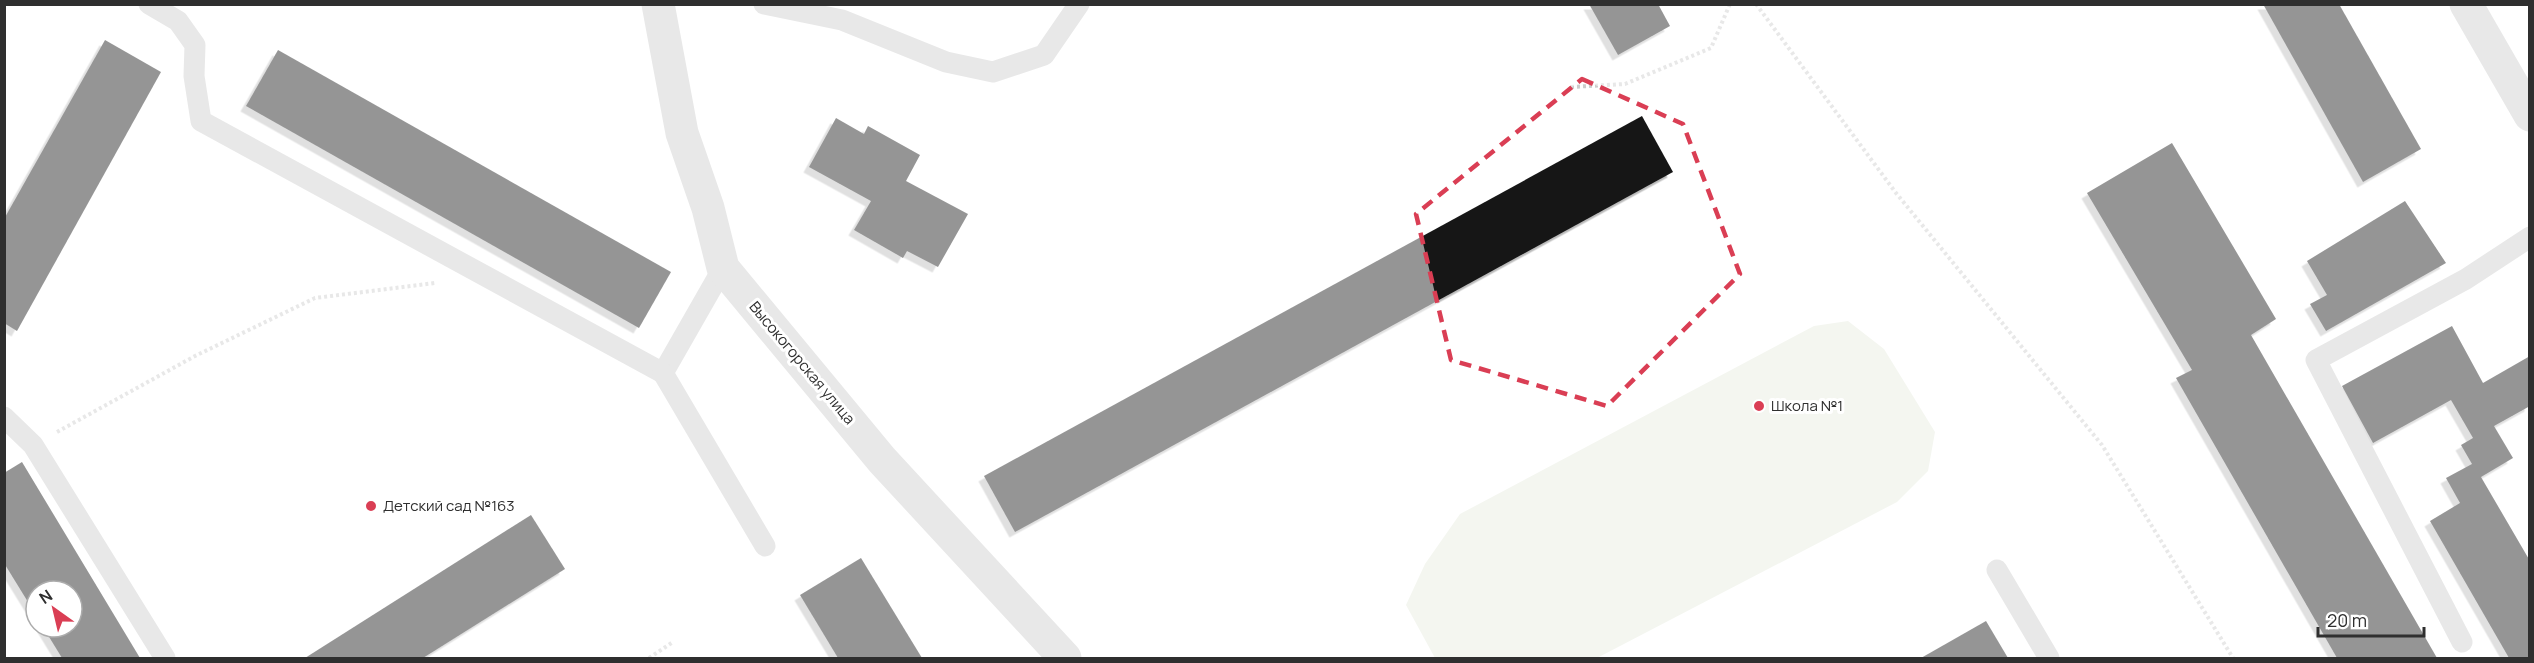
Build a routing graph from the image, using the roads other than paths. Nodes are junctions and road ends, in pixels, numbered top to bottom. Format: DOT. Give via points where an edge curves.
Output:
graph roads {
  1 [pos="149,4"];
  2 [pos="658,4"];
  3 [pos="764,4"];
  4 [pos="1079,4"];
  5 [pos="2466,4"];
  6 [pos="2529,115"];
  7 [pos="2529,237"];
  8 [pos="723,268"];
  9 [pos="663,373"];
  10 [pos="4,417"];
  11 [pos="765,546"];
  12 [pos="1997,570"];
  13 [pos="2462,642"];
  14 [pos="165,658"];
  15 [pos="1065,658"];
  16 [pos="2049,658"];
  1 -- 9 [label="lane" via="178,21 195,45 194,76 201,122"];
  2 -- 8 [label="street, Высокогорская улица" via="682,133 708,208"];
  3 -- 4 [label="lane" via="842,20 946,62 993,72 1044,55"];
  5 -- 6 [label="street"];
  7 -- 13 [label="lane" via="2466,279 2316,360"];
  8 -- 9 [label="lane"];
  8 -- 15 [label="street, Высокогорская улица" via="882,460"];
  9 -- 11 [label="lane"];
  10 -- 14 [label="lane" via="33,445"];
  12 -- 16 [label="lane"];
}
